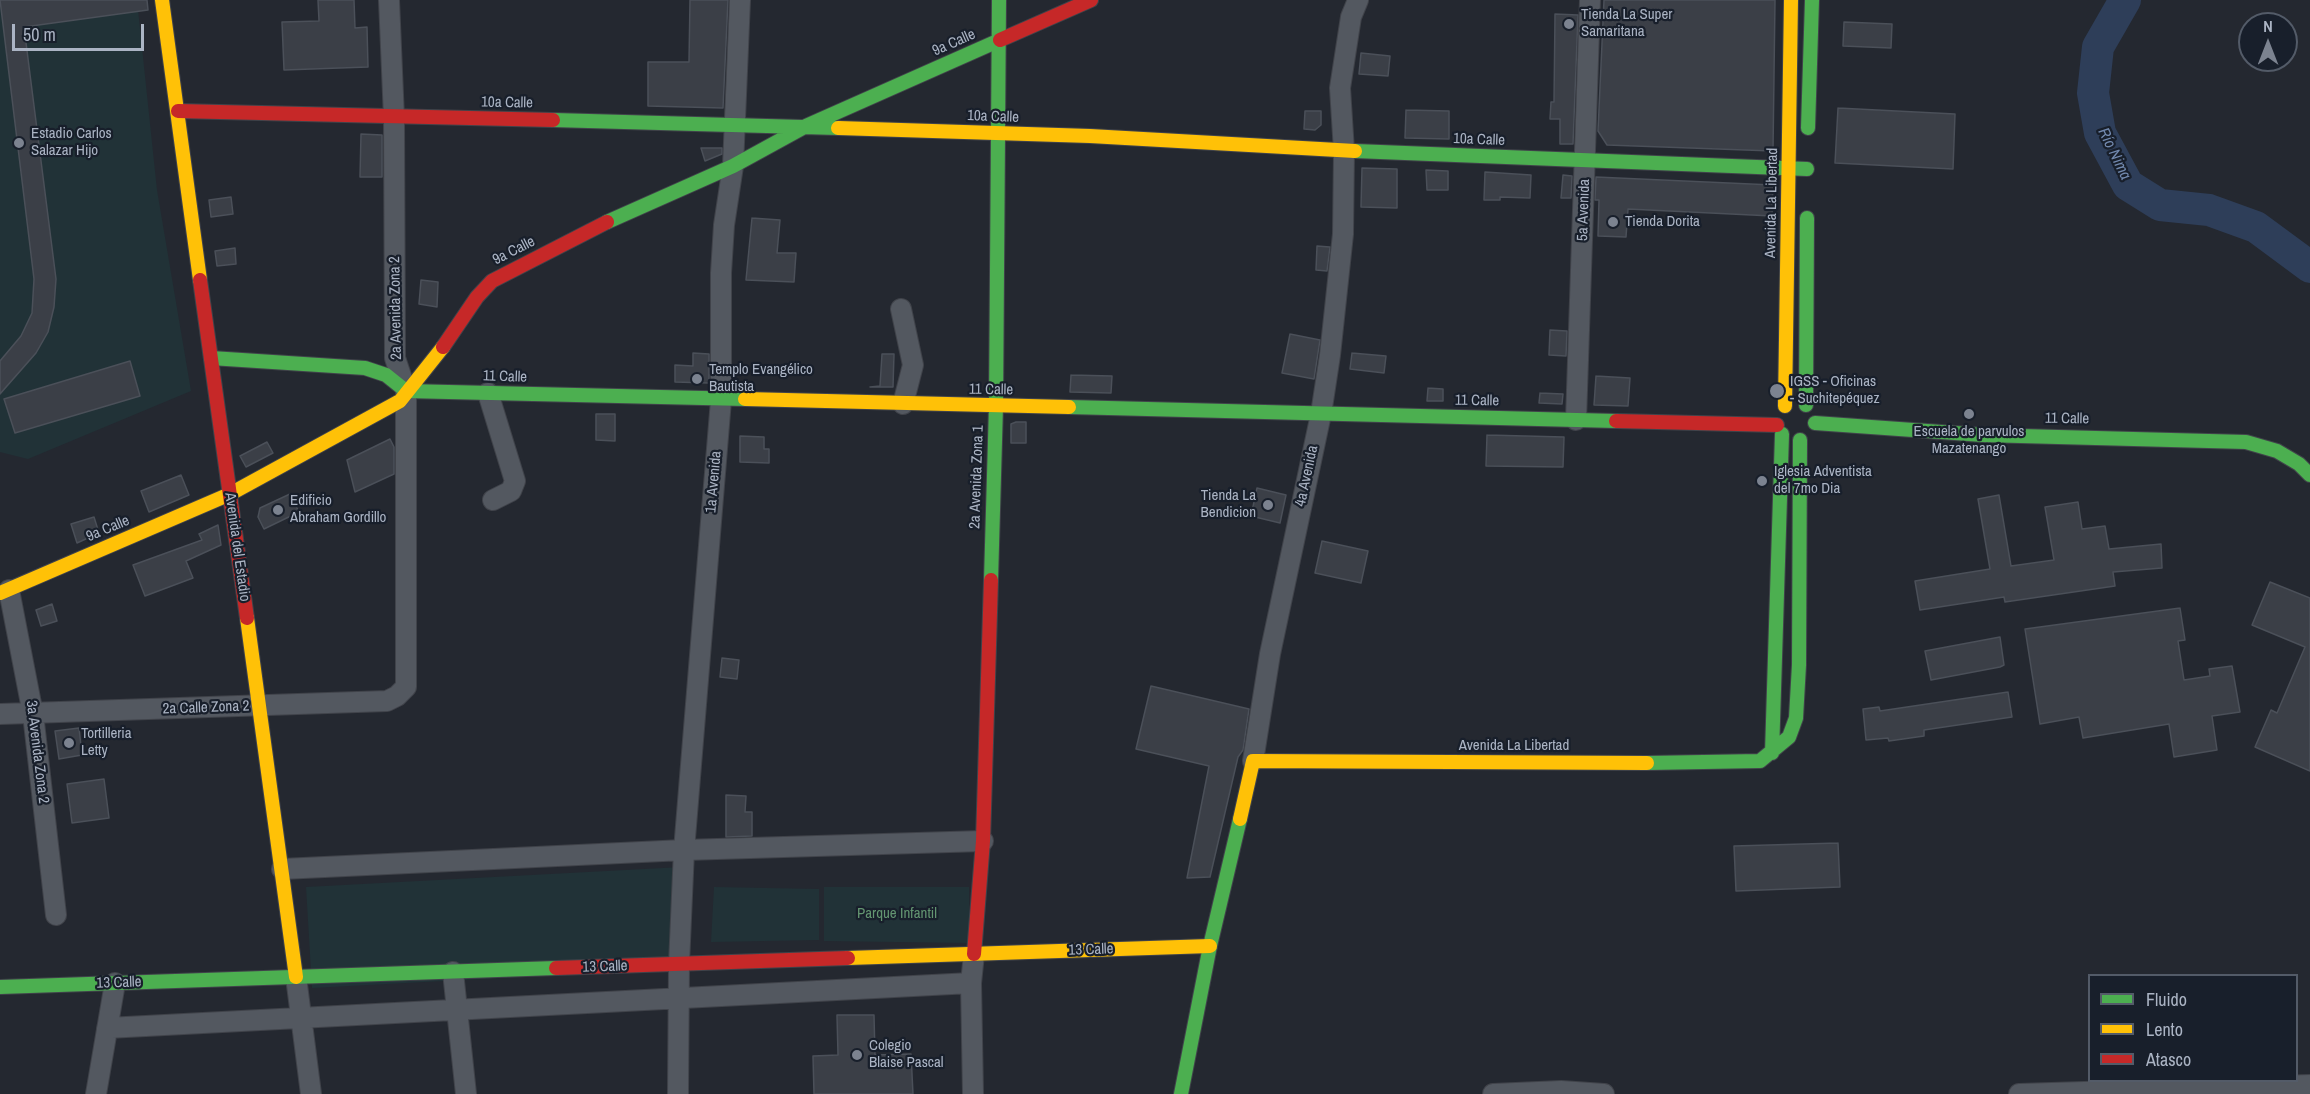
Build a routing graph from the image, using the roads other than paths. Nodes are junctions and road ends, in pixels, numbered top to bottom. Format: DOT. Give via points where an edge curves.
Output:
graph roads {
  1 [pos="162,0"];
  2 [pos="389,0"];
  3 [pos="740,0"];
  4 [pos="999,0"];
  5 [pos="1091,0"];
  6 [pos="1358,0"];
  7 [pos="1590,0"];
  8 [pos="1791,0"];
  9 [pos="1812,0"];
  10 [pos="999,40"];
  11 [pos="178,111"];
  12 [pos="394,118"];
  13 [pos="734,124"];
  14 [pos="806,126"];
  15 [pos="998,134"];
  16 [pos="1344,151"];
  17 [pos="1586,161"];
  18 [pos="733,166"];
  19 [pos="1789,168"];
  20 [pos="1807,204"];
  21 [pos="902,309"];
  22 [pos="211,358"];
  23 [pos="406,391"];
  24 [pos="488,393"];
  25 [pos="721,400"];
  26 [pos="903,404"];
  27 [pos="1806,405"];
  28 [pos="996,406"];
  29 [pos="1785,406"];
  30 [pos="1321,414"];
  31 [pos="1576,420"];
  32 [pos="1815,423"];
  33 [pos="1779,429"];
  34 [pos="1800,440"];
  35 [pos="2310,475"];
  36 [pos="230,494"];
  37 [pos="493,500"];
  38 [pos="5,592"];
  39 [pos="406,687"];
  40 [pos="260,707"];
  41 [pos="0,714"];
  42 [pos="33,714"];
  43 [pos="1772,753"];
  44 [pos="1253,761"];
  45 [pos="983,841"];
  46 [pos="684,850"];
  47 [pos="282,869"];
  48 [pos="56,915"];
  49 [pos="1210,946"];
  50 [pos="974,954"];
  51 [pos="679,964"];
  52 [pos="453,972"];
  53 [pos="296,977"];
  54 [pos="115,983"];
  55 [pos="971,983"];
  56 [pos="0,987"];
  57 [pos="680,999"];
  58 [pos="458,1011"];
  59 [pos="300,1018"];
  60 [pos="107,1028"];
  61 [pos="2310,1085"];
  62 [pos="96,1094"];
  63 [pos="311,1094"];
  64 [pos="466,1094"];
  65 [pos="678,1094"];
  66 [pos="973,1094"];
  67 [pos="1181,1094"];
  68 [pos="1493,1094"];
  69 [pos="1604,1094"];
  70 [pos="2019,1094"];
  71 [pos="2038,1094"];
  1 -- 11 [label="street, Avenida del Estadio"];
  2 -- 12 [label="street, 2a Avenida Zona 2"];
  3 -- 13 [label="street, 1a Avenida"];
  4 -- 10 [label="street, 2a Avenida Zona 1"];
  5 -- 10 [label="street, 9a Calle"];
  6 -- 16 [label="street, 4a Avenida" via="1340,88"];
  7 -- 17 [label="street, 5a Avenida"];
  8 -- 19 [label="street, Avenida La Libertad"];
  9 -- 19 [label="street, 10a Calle" via="1807,164"];
  10 -- 14 [label="street, 9a Calle"];
  10 -- 15 [label="street, 2a Avenida Zona 1"];
  11 -- 12 [label="street, 10a Calle"];
  11 -- 22 [label="street, Avenida del Estadio"];
  12 -- 13 [label="street, 10a Calle"];
  12 -- 23 [label="street, 2a Avenida Zona 2" via="395,358"];
  13 -- 14 [label="street, 10a Calle"];
  13 -- 18 [label="street, 1a Avenida"];
  14 -- 15 [label="street, 10a Calle"];
  14 -- 18 [label="street, 9a Calle"];
  15 -- 16 [label="street, 10a Calle"];
  15 -- 28 [label="street, 2a Avenida Zona 1"];
  16 -- 17 [label="street, 10a Calle"];
  16 -- 30 [label="street, 4a Avenida" via="1343,234"];
  17 -- 19 [label="street, 10a Calle"];
  17 -- 31 [label="street, 5a Avenida"];
  18 -- 23 [label="street, 9a Calle" via="615,218 492,281"];
  18 -- 25 [label="street, 1a Avenida" via="724,225"];
  19 -- 29 [label="street, Avenida La Libertad"];
  20 -- 27 [label="street"];
  21 -- 26 [label="street" via="913,364"];
  22 -- 23 [label="street" via="365,368 386,375"];
  22 -- 36 [label="street, Avenida del Estadio"];
  23 -- 24 [label="street, 11 Calle"];
  23 -- 36 [label="street, 9a Calle" via="392,406"];
  23 -- 39 [label="street, 2a Avenida Zona 2"];
  24 -- 25 [label="street, 11 Calle"];
  24 -- 37 [label="street" via="515,481 511,491"];
  25 -- 26 [label="street, 11 Calle"];
  25 -- 46 [label="street, 1a Avenida"];
  26 -- 28 [label="street, 11 Calle"];
  27 -- 29 [label="street" via="1796,402"];
  27 -- 32 [label="street"];
  28 -- 30 [label="street, 11 Calle"];
  28 -- 45 [label="street, 2a Avenida Zona 1"];
  29 -- 33 [label="street" via="1778,414"];
  30 -- 31 [label="street, 11 Calle"];
  30 -- 44 [label="street, 4a Avenida" via="1272,642"];
  31 -- 33 [label="street, 11 Calle"];
  32 -- 34 [label="street" via="1810,434"];
  32 -- 35 [label="street, 11 Calle" via="1983,435 2246,442 2277,451"];
  33 -- 34 [label="street" via="1790,440"];
  33 -- 43 [label="street"];
  34 -- 43 [label="street, Avenida La Libertad" via="1796,718 1789,737"];
  36 -- 38 [label="street, 9a Calle"];
  36 -- 40 [label="street, Avenida del Estadio"];
  38 -- 42 [label="street, 3a Avenida Zona 2"];
  39 -- 40 [label="street, 2a Calle Zona 2" via="387,701"];
  40 -- 42 [label="street, 2a Calle Zona 2"];
  40 -- 47 [label="street, Avenida del Estadio"];
  41 -- 42 [label="street, 2a Calle Zona 2"];
  42 -- 48 [label="street, 3a Avenida Zona 2"];
  43 -- 44 [label="street, Avenida La Libertad" via="1745,764"];
  44 -- 49 [label="street, 4a Avenida"];
  45 -- 46 [label="street"];
  45 -- 50 [label="street, 2a Avenida Zona 1"];
  46 -- 47 [label="street"];
  46 -- 51 [label="street, 1a Avenida"];
  47 -- 53 [label="street, Avenida del Estadio"];
  49 -- 50 [label="street, 13 Calle"];
  49 -- 67 [label="street, 4a Avenida"];
  50 -- 51 [label="street, 13 Calle"];
  50 -- 55 [label="street"];
  51 -- 52 [label="street, 13 Calle"];
  51 -- 57 [label="street, 1a Avenida"];
  52 -- 53 [label="street, 13 Calle"];
  52 -- 58 [label="street"];
  53 -- 54 [label="street, 13 Calle"];
  53 -- 59 [label="street, Avenida del Estadio"];
  54 -- 56 [label="street, 13 Calle"];
  54 -- 60 [label="street"];
  55 -- 57 [label="street"];
  55 -- 66 [label="street"];
  57 -- 58 [label="street"];
  57 -- 65 [label="street, 1a Avenida"];
  58 -- 59 [label="street"];
  58 -- 64 [label="street"];
  59 -- 60 [label="street"];
  59 -- 63 [label="street, Avenida del Estadio"];
  60 -- 62 [label="street"];
  61 -- 71 [label="street"];
  68 -- 69 [label="street"];
  70 -- 71 [label="street"];
}
